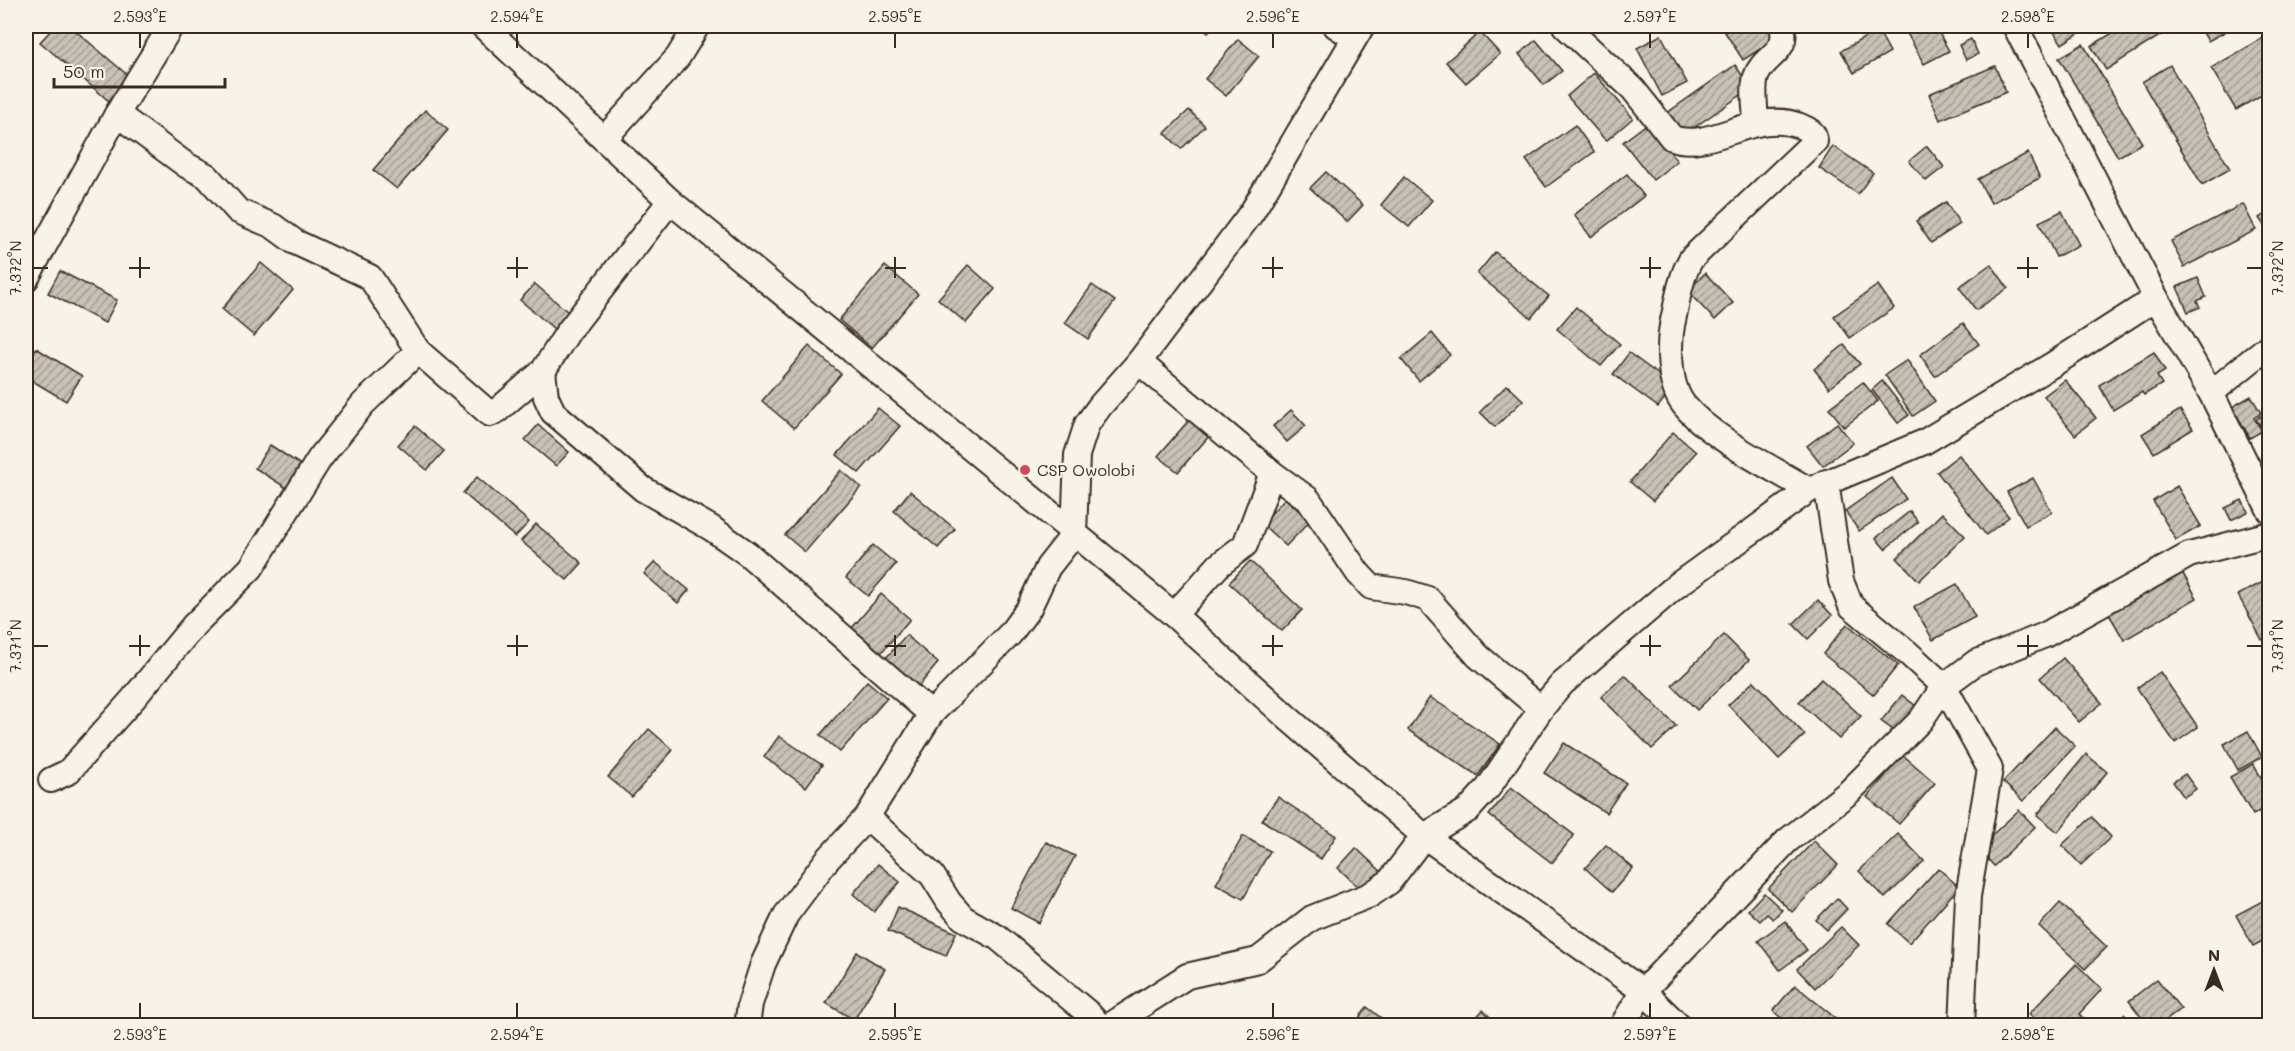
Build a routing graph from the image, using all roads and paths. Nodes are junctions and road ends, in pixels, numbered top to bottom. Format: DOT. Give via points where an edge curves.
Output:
graph roads {
  1 [pos="171,26"];
  2 [pos="483,26"];
  3 [pos="697,26"];
  4 [pos="1565,26"];
  5 [pos="1782,26"];
  6 [pos="2015,26"];
  7 [pos="1350,29"];
  8 [pos="117,114"];
  9 [pos="1756,124"];
  10 [pos="605,138"];
  11 [pos="670,201"];
  12 [pos="27,273"];
  13 [pos="2156,298"];
  14 [pos="2270,345"];
  15 [pos="418,351"];
  16 [pos="1139,362"];
  17 [pos="543,371"];
  18 [pos="2211,393"];
  19 [pos="1272,473"];
  20 [pos="1817,486"];
  21 [pos="2270,511"];
  22 [pos="1074,534"];
  23 [pos="2270,534"];
  24 [pos="1174,615"];
  25 [pos="1944,686"];
  26 [pos="1541,709"];
  27 [pos="931,714"];
  28 [pos="51,780"];
  29 [pos="867,817"];
  30 [pos="1424,836"];
  31 [pos="1643,991"];
  32 [pos="747,1026"];
  33 [pos="1100,1026"];
  34 [pos="1109,1026"];
  35 [pos="1622,1026"];
  36 [pos="1679,1026"];
  37 [pos="1962,1026"];
  1 -- 8 [label="street"];
  2 -- 10 [label="street"];
  3 -- 10 [label="street" via="678,57"];
  4 -- 9 [label="street" via="1633,89 1672,138 1696,140"];
  5 -- 9 [label="street" via="1782,45 1756,75"];
  6 -- 13 [label="street"];
  7 -- 16 [label="street" via="1252,212"];
  8 -- 12 [label="street"];
  8 -- 15 [label="street" via="207,176 238,211 370,277"];
  9 -- 20 [label="street" via="1774,120 1792,123 1811,131 1815,141 1691,259 1684,272 1669,337 1673,378 1684,405 1715,433"];
  10 -- 11 [label="street"];
  11 -- 17 [label="street" via="568,332"];
  11 -- 22 [label="street"];
  13 -- 18 [label="street"];
  13 -- 20 [label="street" via="1924,442"];
  14 -- 18 [label="street"];
  15 -- 17 [label="street" via="490,414"];
  15 -- 28 [label="street" via="363,404 320,458 251,568 194,625 68,772"];
  16 -- 19 [label="street"];
  16 -- 22 [label="street" via="1087,424 1077,455"];
  17 -- 27 [label="street" via="546,397 553,412 643,489 748,554"];
  18 -- 21 [label="street"];
  19 -- 24 [label="street" via="1245,545 1219,565"];
  19 -- 26 [label="street" via="1308,499 1371,587 1428,599 1478,656"];
  20 -- 25 [label="street" via="1851,606"];
  20 -- 26 [label="street" via="1676,586 1562,684"];
  22 -- 24 [label="street"];
  22 -- 27 [label="street" via="1048,567 1029,608 1010,634"];
  23 -- 25 [label="street" via="2189,555 2045,635 1976,663"];
  24 -- 30 [label="street"];
  25 -- 31 [label="street" via="1922,720 1849,792 1787,841"];
  25 -- 37 [label="street" via="1990,769 1968,896"];
  26 -- 30 [label="street" via="1488,788 1468,810"];
  27 -- 29 [label="street"];
  29 -- 32 [label="street" via="827,860 786,915 763,964"];
  29 -- 33 [label="street" via="932,875 963,918 997,937"];
  30 -- 31 [label="street"];
  30 -- 34 [label="street" via="1389,882 1370,895 1312,918 1258,960 1187,976"];
  31 -- 35 [label="street"];
  31 -- 36 [label="street"];
}
